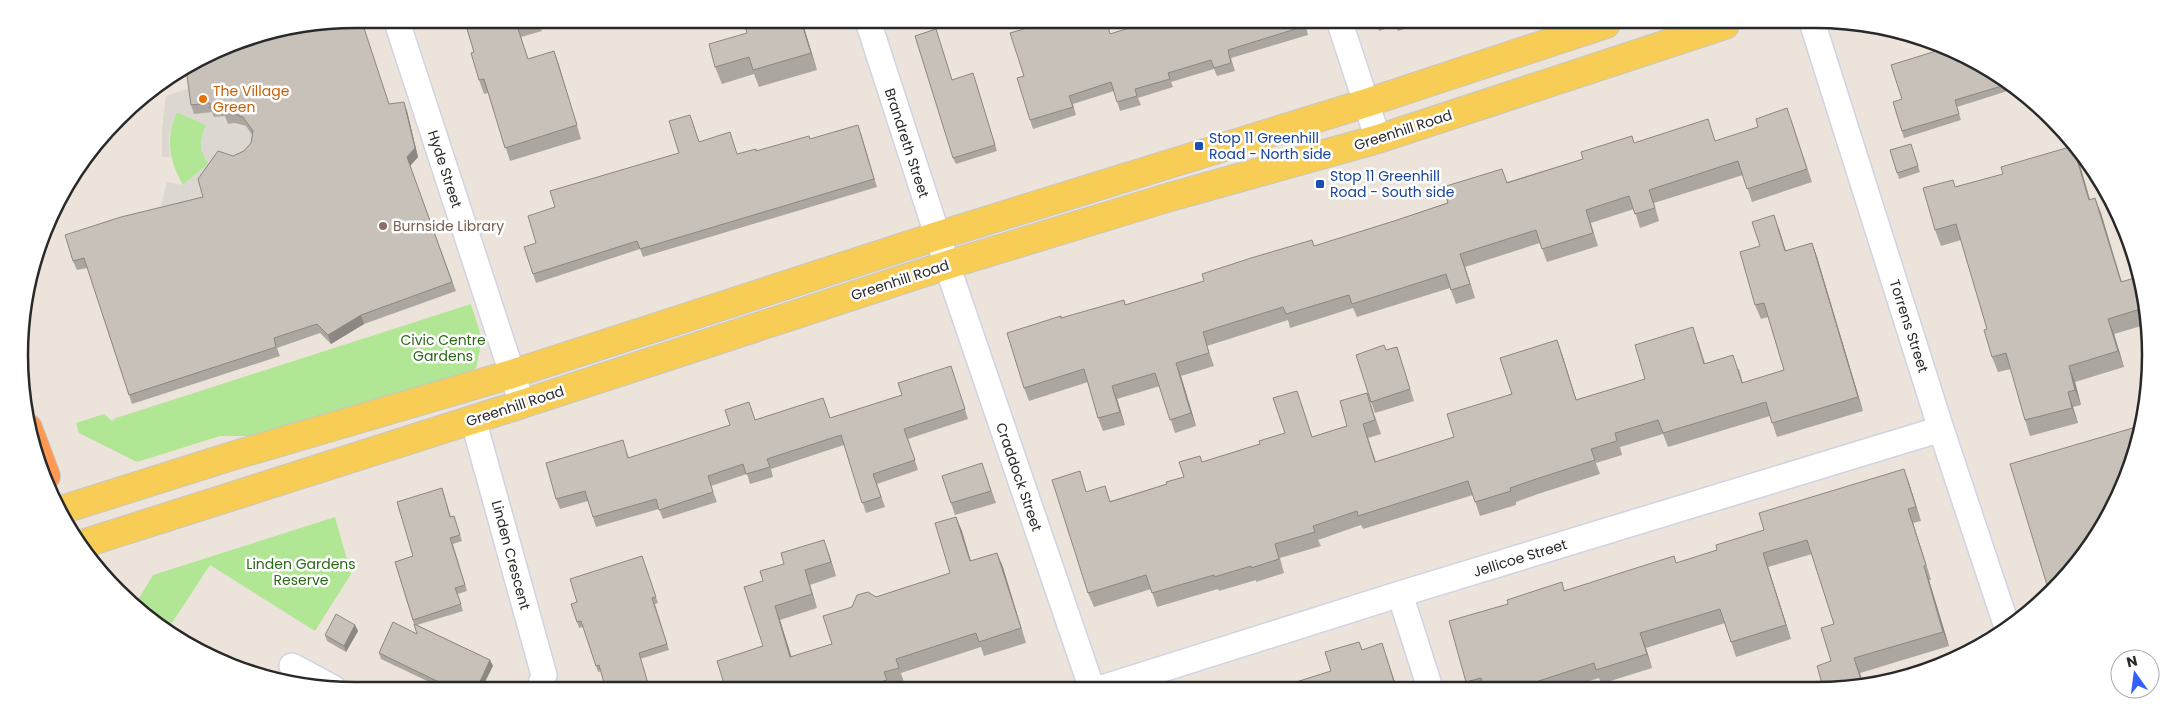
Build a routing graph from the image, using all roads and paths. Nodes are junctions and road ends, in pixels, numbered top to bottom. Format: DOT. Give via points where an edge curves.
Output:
graph roads {
  1 [pos="399,28"];
  2 [pos="870,28"];
  3 [pos="1342,28"];
  4 [pos="1594,28"];
  5 [pos="1716,28"];
  6 [pos="1814,28"];
  7 [pos="1366,102"];
  8 [pos="1378,139"];
  9 [pos="937,236"];
  10 [pos="946,265"];
  11 [pos="512,374"];
  12 [pos="522,404"];
  13 [pos="473,420"];
  14 [pos="1942,429"];
  15 [pos="66,508"];
  16 [pos="87,542"];
  17 [pos="1400,594"];
  18 [pos="2005,621"];
  19 [pos="292,666"];
  20 [pos="317,679"];
  21 [pos="542,682"];
  22 [pos="1090,682"];
  23 [pos="1122,682"];
  24 [pos="1428,682"];
  1 -- 11 [label="street, Hyde Street"];
  2 -- 9 [label="street, Brandreth Street"];
  3 -- 7 [label="street"];
  4 -- 7 [label="main road"];
  5 -- 8 [label="main road, Greenhill Road"];
  6 -- 14 [label="street, Torrens Street"];
  7 -- 8 [label="street"];
  7 -- 9 [label="main road"];
  8 -- 10 [label="main road, Greenhill Road"];
  9 -- 10 [label="street, Brandreth Street"];
  9 -- 11 [label="main road"];
  10 -- 12 [label="main road, Greenhill Road"];
  10 -- 22 [label="street, Craddock Street"];
  11 -- 12 [label="street, Hyde Street"];
  11 -- 15 [label="main road"];
  12 -- 13 [label="main road, Greenhill Road"];
  13 -- 16 [label="main road, Greenhill Road"];
  13 -- 21 [label="street, Linden Crescent" via="544,675"];
  14 -- 17 [label="street, Jellicoe Street"];
  14 -- 18 [label="street, Torrens Street"];
  17 -- 23 [label="street, Jellicoe Street"];
  17 -- 24 [label="street"];
  19 -- 20 [label="street"];
}
